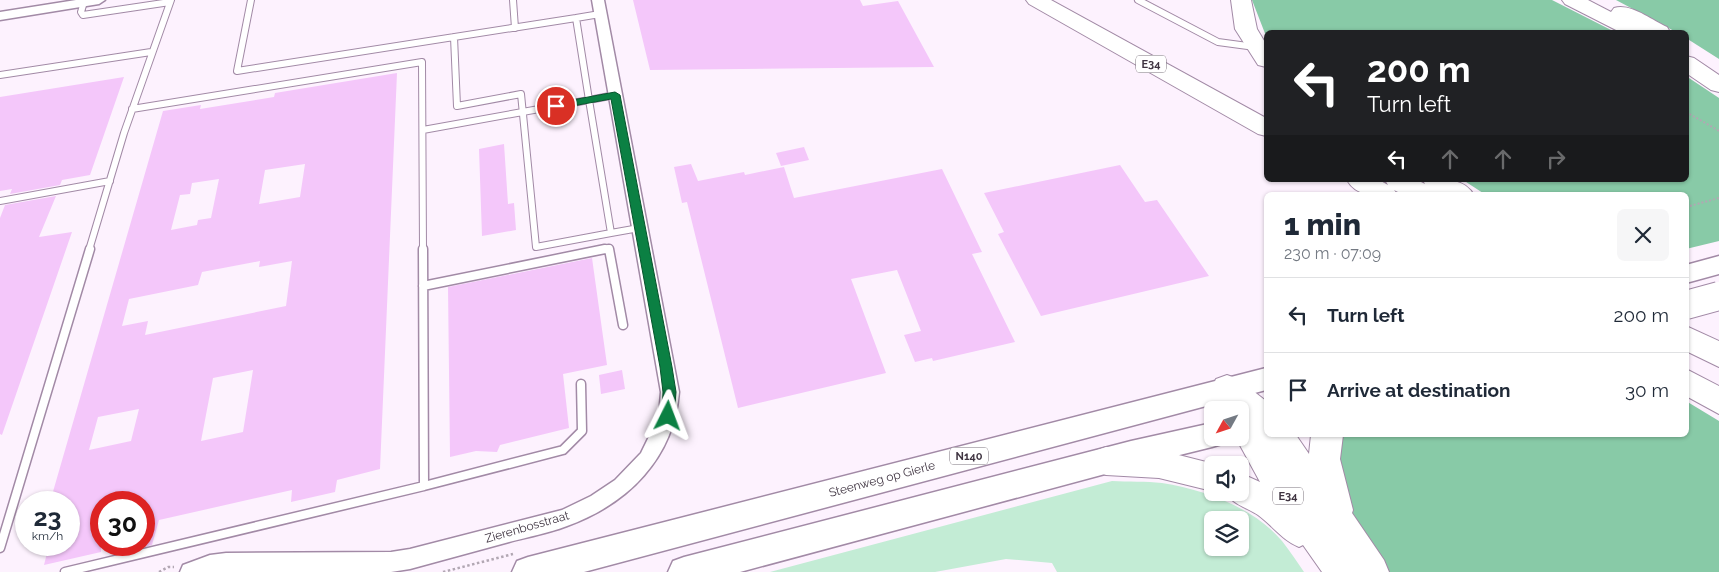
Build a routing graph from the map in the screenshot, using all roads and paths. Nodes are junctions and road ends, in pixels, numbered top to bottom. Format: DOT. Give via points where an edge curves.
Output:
graph roads {
  1 [pos="100,0"];
  2 [pos="251,0"];
  3 [pos="513,0"];
  4 [pos="1036,0"];
  5 [pos="1070,0"];
  6 [pos="1138,0"];
  7 [pos="1241,0"];
  8 [pos="1572,0"];
  9 [pos="1598,0"];
  10 [pos="170,1"];
  11 [pos="84,2"];
  12 [pos="599,7"];
  13 [pos="0,16"];
  14 [pos="576,18"];
  15 [pos="515,28"];
  16 [pos="1631,30"];
  17 [pos="1655,30"];
  18 [pos="454,37"];
  19 [pos="1689,51"];
  20 [pos="152,52"];
  21 [pos="1261,54"];
  22 [pos="1689,66"];
  23 [pos="1719,69"];
  24 [pos="0,75"];
  25 [pos="1719,85"];
  26 [pos="615,95"];
  27 [pos="589,100"];
  28 [pos="1264,107"];
  29 [pos="132,109"];
  30 [pos="524,112"];
  31 [pos="1689,114"];
  32 [pos="1264,127"];
  33 [pos="423,130"];
  34 [pos="1719,131"];
  35 [pos="110,182"];
  36 [pos="1362,182"];
  37 [pos="1401,182"];
  38 [pos="1438,182"];
  39 [pos="1380,192"];
  40 [pos="1419,192"];
  41 [pos="1456,192"];
  42 [pos="1719,198"];
  43 [pos="0,201"];
  44 [pos="1689,205"];
  45 [pos="639,228"];
  46 [pos="611,234"];
  47 [pos="423,286"];
  48 [pos="1719,296"];
  49 [pos="1689,303"];
  50 [pos="623,325"];
  51 [pos="1689,339"];
  52 [pos="1719,355"];
  53 [pos="1689,365"];
  54 [pos="1264,382"];
  55 [pos="1719,382"];
  56 [pos="1689,383"];
  57 [pos="581,384"];
  58 [pos="1719,401"];
  59 [pos="1249,410"];
  60 [pos="1249,423"];
  61 [pos="1204,425"];
  62 [pos="1204,437"];
  63 [pos="1279,437"];
  64 [pos="1327,437"];
  65 [pos="1106,461"];
  66 [pos="1204,475"];
  67 [pos="424,486"];
  68 [pos="1249,493"];
  69 [pos="1342,526"];
  70 [pos="0,548"];
  71 [pos="242,567"];
  72 [pos="65,572"];
  73 [pos="190,572"];
  74 [pos="528,572"];
  75 [pos="684,572"];
  76 [pos="1331,572"];
  77 [pos="1339,572"];
  78 [pos="1372,572"];
  1 -- 11 [label="street"];
  2 -- 18 [label="lane" via="237,71"];
  3 -- 15 [label="lane"];
  4 -- 32 [label="highway, E34"];
  5 -- 28 [label="highway, E34"];
  6 -- 21 [label="lane" via="1218,42"];
  7 -- 21 [label="highway" via="1246,29"];
  8 -- 16 [label="highway"];
  9 -- 17 [label="highway"];
  10 -- 11 [label="lane" via="83,15"];
  10 -- 20 [label="lane"];
  11 -- 13 [label="street"];
  12 -- 14 [label="lane"];
  12 -- 26 [label="street, Zierenbosstraat"];
  14 -- 15 [label="lane"];
  14 -- 27 [label="lane"];
  15 -- 18 [label="lane"];
  18 -- 30 [label="lane" via="457,106 522,94"];
  19 -- 23 [label="highway"];
  20 -- 24 [label="lane"];
  20 -- 29 [label="lane"];
  22 -- 25 [label="highway"];
  26 -- 27 [label="lane"];
  26 -- 45 [label="street, Zierenbosstraat"];
  27 -- 30 [label="lane"];
  27 -- 46 [label="lane"];
  29 -- 33 [label="lane" via="422,62"];
  29 -- 35 [label="lane"];
  30 -- 33 [label="lane"];
  30 -- 46 [label="lane" via="536,247"];
  31 -- 34 [label="path"];
  33 -- 47 [label="lane"];
  35 -- 43 [label="lane"];
  35 -- 70 [label="lane"];
  36 -- 39 [label="highway"];
  37 -- 40 [label="highway"];
  38 -- 41 [label="highway"];
  42 -- 44 [label="path"];
  45 -- 46 [label="lane"];
  45 -- 71 [label="street, Zierenbosstraat" via="670,392 668,416 659,439 648,458 622,486 565,518 410,559"];
  47 -- 50 [label="lane" via="609,248"];
  47 -- 67 [label="lane"];
  48 -- 49 [label="main road, bridge"];
  51 -- 52 [label="highway"];
  53 -- 55 [label="highway"];
  54 -- 59 [label="main road, Steenweg op Gierle / N140"];
  56 -- 58 [label="highway"];
  57 -- 67 [label="lane" via="582,431 563,450"];
  60 -- 77 [label="highway, E34" via="1272,474 1335,561"];
  61 -- 74 [label="main road, Steenweg op Gierle / N140"];
  62 -- 65 [label="main road"];
  63 -- 69 [label="highway, E34" via="1330,514"];
  64 -- 69 [label="highway, E34" via="1324,459"];
  65 -- 66 [label="highway" via="1159,464"];
  65 -- 75 [label="main road"];
  67 -- 72 [label="lane"];
  68 -- 76 [label="highway, E34" via="1270,505 1298,529"];
  69 -- 78 [label="highway, E34"];
  71 -- 73 [label="street, Zierenbosstraat" via="210,565"];
}
